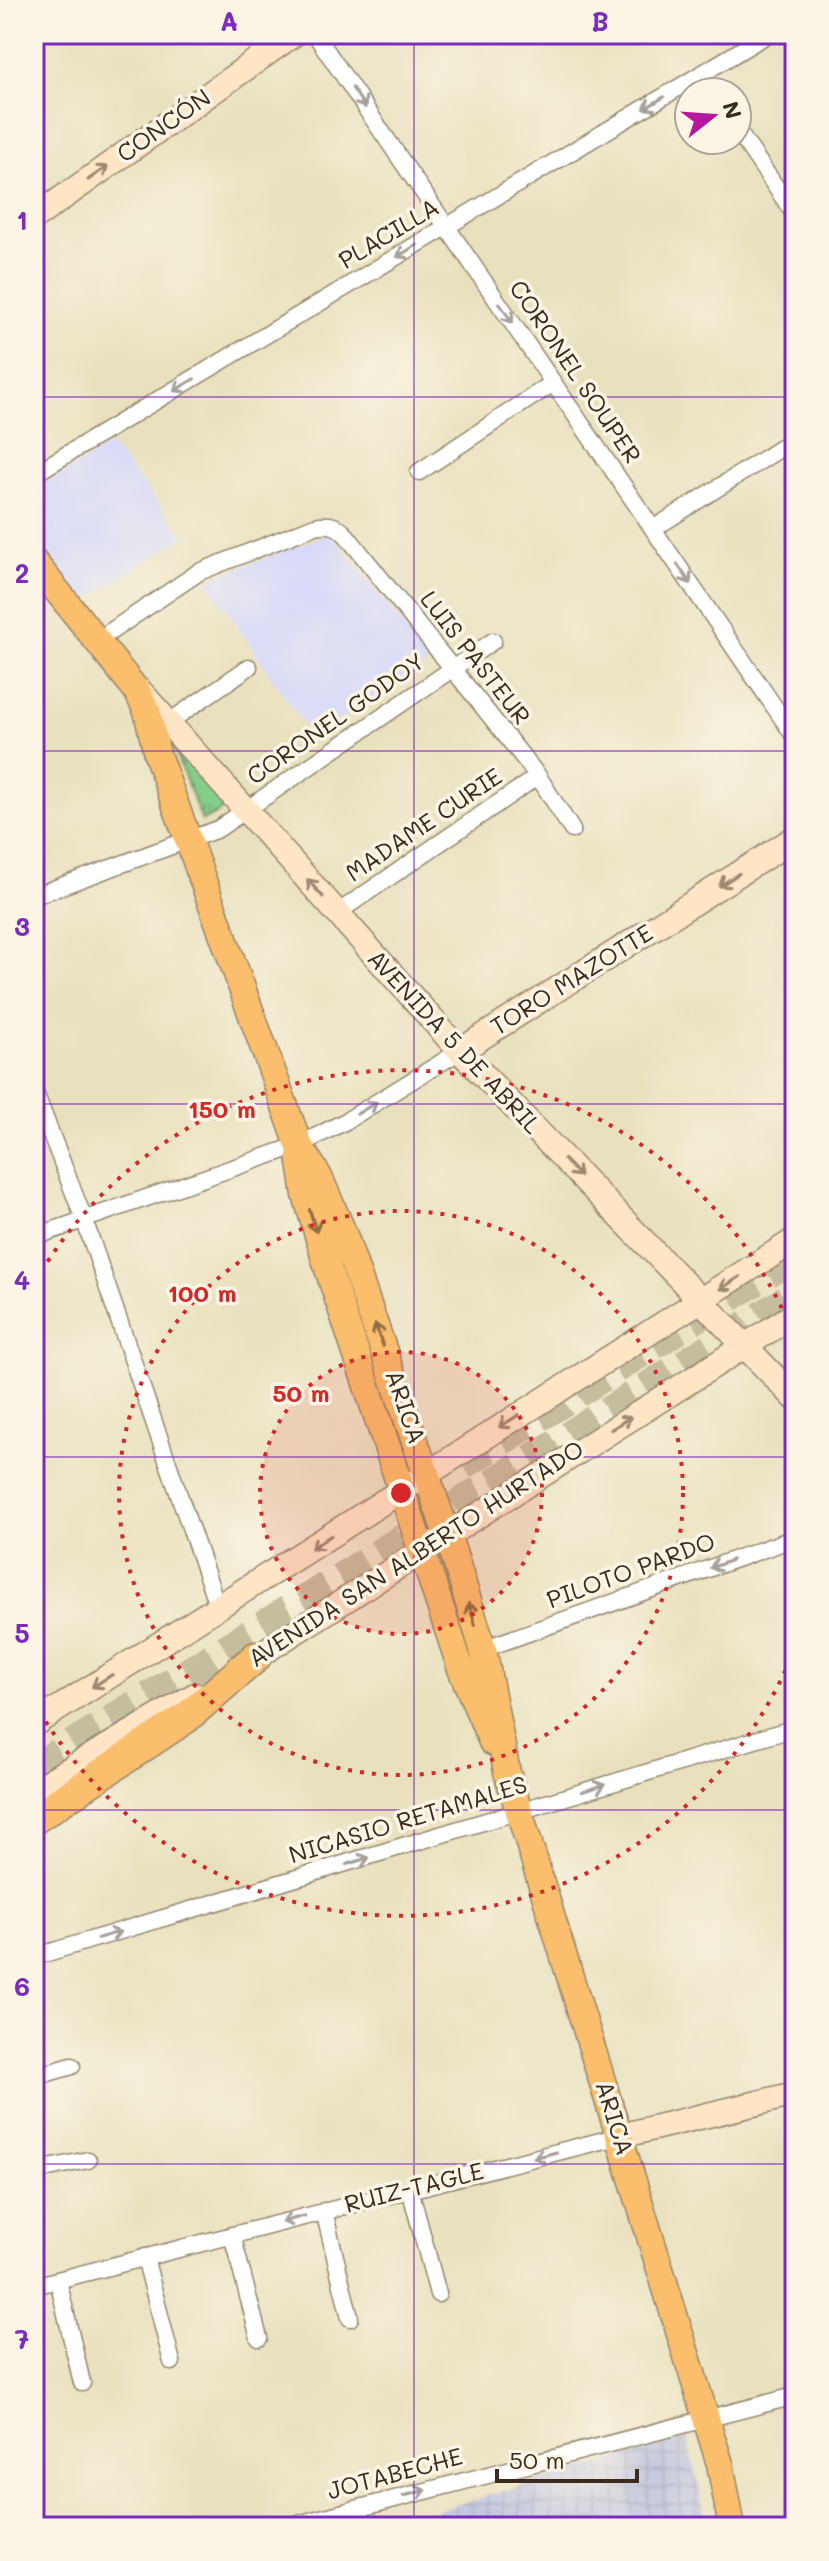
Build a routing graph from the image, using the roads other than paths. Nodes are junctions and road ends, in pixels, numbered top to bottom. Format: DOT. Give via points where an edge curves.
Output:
graph roads {
  1 [pos="294,34"];
  2 [pos="315,34"];
  3 [pos="768,34"];
  4 [pos="700,75"];
  5 [pos="753,153"];
  6 [pos="795,215"];
  7 [pos="34,218"];
  8 [pos="447,227"];
  9 [pos="553,383"];
  10 [pos="795,439"];
  11 [pos="419,472"];
  12 [pos="34,474"];
  13 [pos="653,529"];
  14 [pos="34,562"];
  15 [pos="34,590"];
  16 [pos="98,640"];
  17 [pos="493,641"];
  18 [pos="249,667"];
  19 [pos="453,668"];
  20 [pos="125,675"];
  21 [pos="169,722"];
  22 [pos="795,737"];
  23 [pos="157,754"];
  24 [pos="538,776"];
  25 [pos="246,810"];
  26 [pos="572,830"];
  27 [pos="795,838"];
  28 [pos="189,842"];
  29 [pos="34,896"];
  30 [pos="337,913"];
  31 [pos="460,1051"];
  32 [pos="34,1090"];
  33 [pos="299,1145"];
  34 [pos="84,1219"];
  35 [pos="34,1237"];
  36 [pos="795,1240"];
  37 [pos="700,1302"];
  38 [pos="795,1314"];
  39 [pos="743,1345"];
  40 [pos="795,1398"];
  41 [pos="427,1472"];
  42 [pos="402,1489"];
  43 [pos="447,1534"];
  44 [pos="795,1538"];
  45 [pos="423,1550"];
  46 [pos="218,1608"];
  47 [pos="483,1649"];
  48 [pos="256,1657"];
  49 [pos="34,1724"];
  50 [pos="795,1728"];
  51 [pos="507,1772"];
  52 [pos="34,1790"];
  53 [pos="520,1811"];
  54 [pos="34,1819"];
  55 [pos="34,1957"];
  56 [pos="72,2066"];
  57 [pos="34,2077"];
  58 [pos="795,2094"];
  59 [pos="620,2136"];
  60 [pos="88,2160"];
  61 [pos="34,2171"];
  62 [pos="410,2189"];
  63 [pos="324,2211"];
  64 [pos="232,2235"];
  65 [pos="145,2257"];
  66 [pos="58,2280"];
  67 [pos="34,2286"];
  68 [pos="438,2294"];
  69 [pos="350,2318"];
  70 [pos="259,2338"];
  71 [pos="172,2362"];
  72 [pos="82,2383"];
  73 [pos="795,2396"];
  74 [pos="706,2418"];
  75 [pos="720,2464"];
  76 [pos="286,2527"];
  77 [pos="732,2527"];
  78 [pos="752,2527"];
  7 -- 1 [label="street, CONCÓN, one-way"];
  2 -- 8 [label="street, CORONEL SOUPER, one-way"];
  3 -- 4 [label="street, PLACILLA"];
  4 -- 8 [label="street, PLACILLA, one-way"];
  5 -- 6 [label="street"];
  8 -- 9 [label="street, CORONEL SOUPER, one-way"];
  8 -- 12 [label="street, PLACILLA, one-way"];
  9 -- 11 [label="street"];
  9 -- 13 [label="street, CORONEL SOUPER"];
  10 -- 13 [label="street"];
  13 -- 22 [label="street, CORONEL SOUPER, one-way"];
  14 -- 16 [label="main road, AVENIDA 5 DE ABRIL"];
  15 -- 23 [label="main road" via="100,669"];
  16 -- 19 [label="street, LUIS PASTEUR" via="199,572 315,526 331,525 347,536"];
  16 -- 20 [label="main road, AVENIDA 5 DE ABRIL"];
  17 -- 19 [label="street, CORONEL GODOY"];
  18 -- 21 [label="street"];
  19 -- 24 [label="street, LUIS PASTEUR"];
  19 -- 25 [label="street, CORONEL GODOY"];
  20 -- 21 [label="street, AVENIDA 5 DE ABRIL"];
  20 -- 23 [label="main road, AVENIDA 5 DE ABRIL" via="147,711"];
  21 -- 25 [label="street, AVENIDA 5 DE ABRIL"];
  23 -- 28 [label="main road, ARICA"];
  24 -- 26 [label="street, LUIS PASTEUR"];
  24 -- 30 [label="street, MADAME CURIE"];
  25 -- 28 [label="street, CORONEL GODOY"];
  30 -- 25 [label="street, AVENIDA 5 DE ABRIL, one-way"];
  27 -- 31 [label="street, TORO MAZOTTE, one-way"];
  28 -- 29 [label="street, CORONEL GODOY"];
  28 -- 33 [label="main road, ARICA"];
  30 -- 31 [label="street, AVENIDA 5 DE ABRIL"];
  33 -- 31 [label="street, TORO MAZOTTE, one-way"];
  31 -- 37 [label="street, AVENIDA 5 DE ABRIL, one-way"];
  32 -- 34 [label="street"];
  33 -- 34 [label="street, TORO MAZOTTE"];
  41 -- 33 [label="main road, ARICA, one-way" via="343,1232"];
  33 -- 42 [label="main road, ARICA, one-way" via="310,1213"];
  34 -- 35 [label="street, TORO MAZOTTE"];
  34 -- 46 [label="street"];
  36 -- 37 [label="street, one-way"];
  37 -- 39 [label="street, AVENIDA 5 DE ABRIL"];
  37 -- 41 [label="street, one-way"];
  38 -- 39 [label="street, AVENIDA SAN ALBERTO HURTADO"];
  39 -- 40 [label="street, AVENIDA 5 DE ABRIL"];
  43 -- 39 [label="street, AVENIDA SAN ALBERTO HURTADO, one-way"];
  41 -- 42 [label="street"];
  41 -- 43 [label="main road, ARICA"];
  42 -- 45 [label="main road, ARICA"];
  42 -- 46 [label="street, one-way"];
  43 -- 45 [label="street, AVENIDA SAN ALBERTO HURTADO"];
  47 -- 43 [label="main road, ARICA, one-way"];
  44 -- 47 [label="street, PILOTO PARDO, one-way"];
  45 -- 48 [label="street, AVENIDA SAN ALBERTO HURTADO"];
  45 -- 51 [label="main road, ARICA" via="461,1669"];
  46 -- 49 [label="street, one-way"];
  47 -- 51 [label="main road, ARICA"];
  48 -- 52 [label="street, AVENIDA SAN ALBERTO HURTADO"];
  48 -- 54 [label="highway" via="186,1718"];
  53 -- 50 [label="street, NICASIO RETAMALES, one-way"];
  51 -- 53 [label="main road, ARICA"];
  55 -- 53 [label="street, NICASIO RETAMALES, one-way"];
  53 -- 59 [label="main road, ARICA"];
  56 -- 57 [label="street"];
  58 -- 59 [label="street, RUIZ-TAGLE"];
  59 -- 62 [label="street, RUIZ-TAGLE, one-way"];
  59 -- 74 [label="main road, ARICA"];
  60 -- 61 [label="street"];
  62 -- 63 [label="street, RUIZ-TAGLE"];
  62 -- 68 [label="street"];
  63 -- 64 [label="street, RUIZ-TAGLE, one-way"];
  63 -- 69 [label="street"];
  64 -- 65 [label="street, RUIZ-TAGLE"];
  64 -- 70 [label="street"];
  65 -- 66 [label="street, RUIZ-TAGLE"];
  65 -- 71 [label="street"];
  66 -- 67 [label="street, RUIZ-TAGLE"];
  66 -- 72 [label="street"];
  73 -- 74 [label="street, JOTABECHE"];
  74 -- 75 [label="main road, ARICA"];
  76 -- 74 [label="street, JOTABECHE, one-way"];
  75 -- 77 [label="main road, ARICA"];
  75 -- 78 [label="main road, ARICA"];
}
